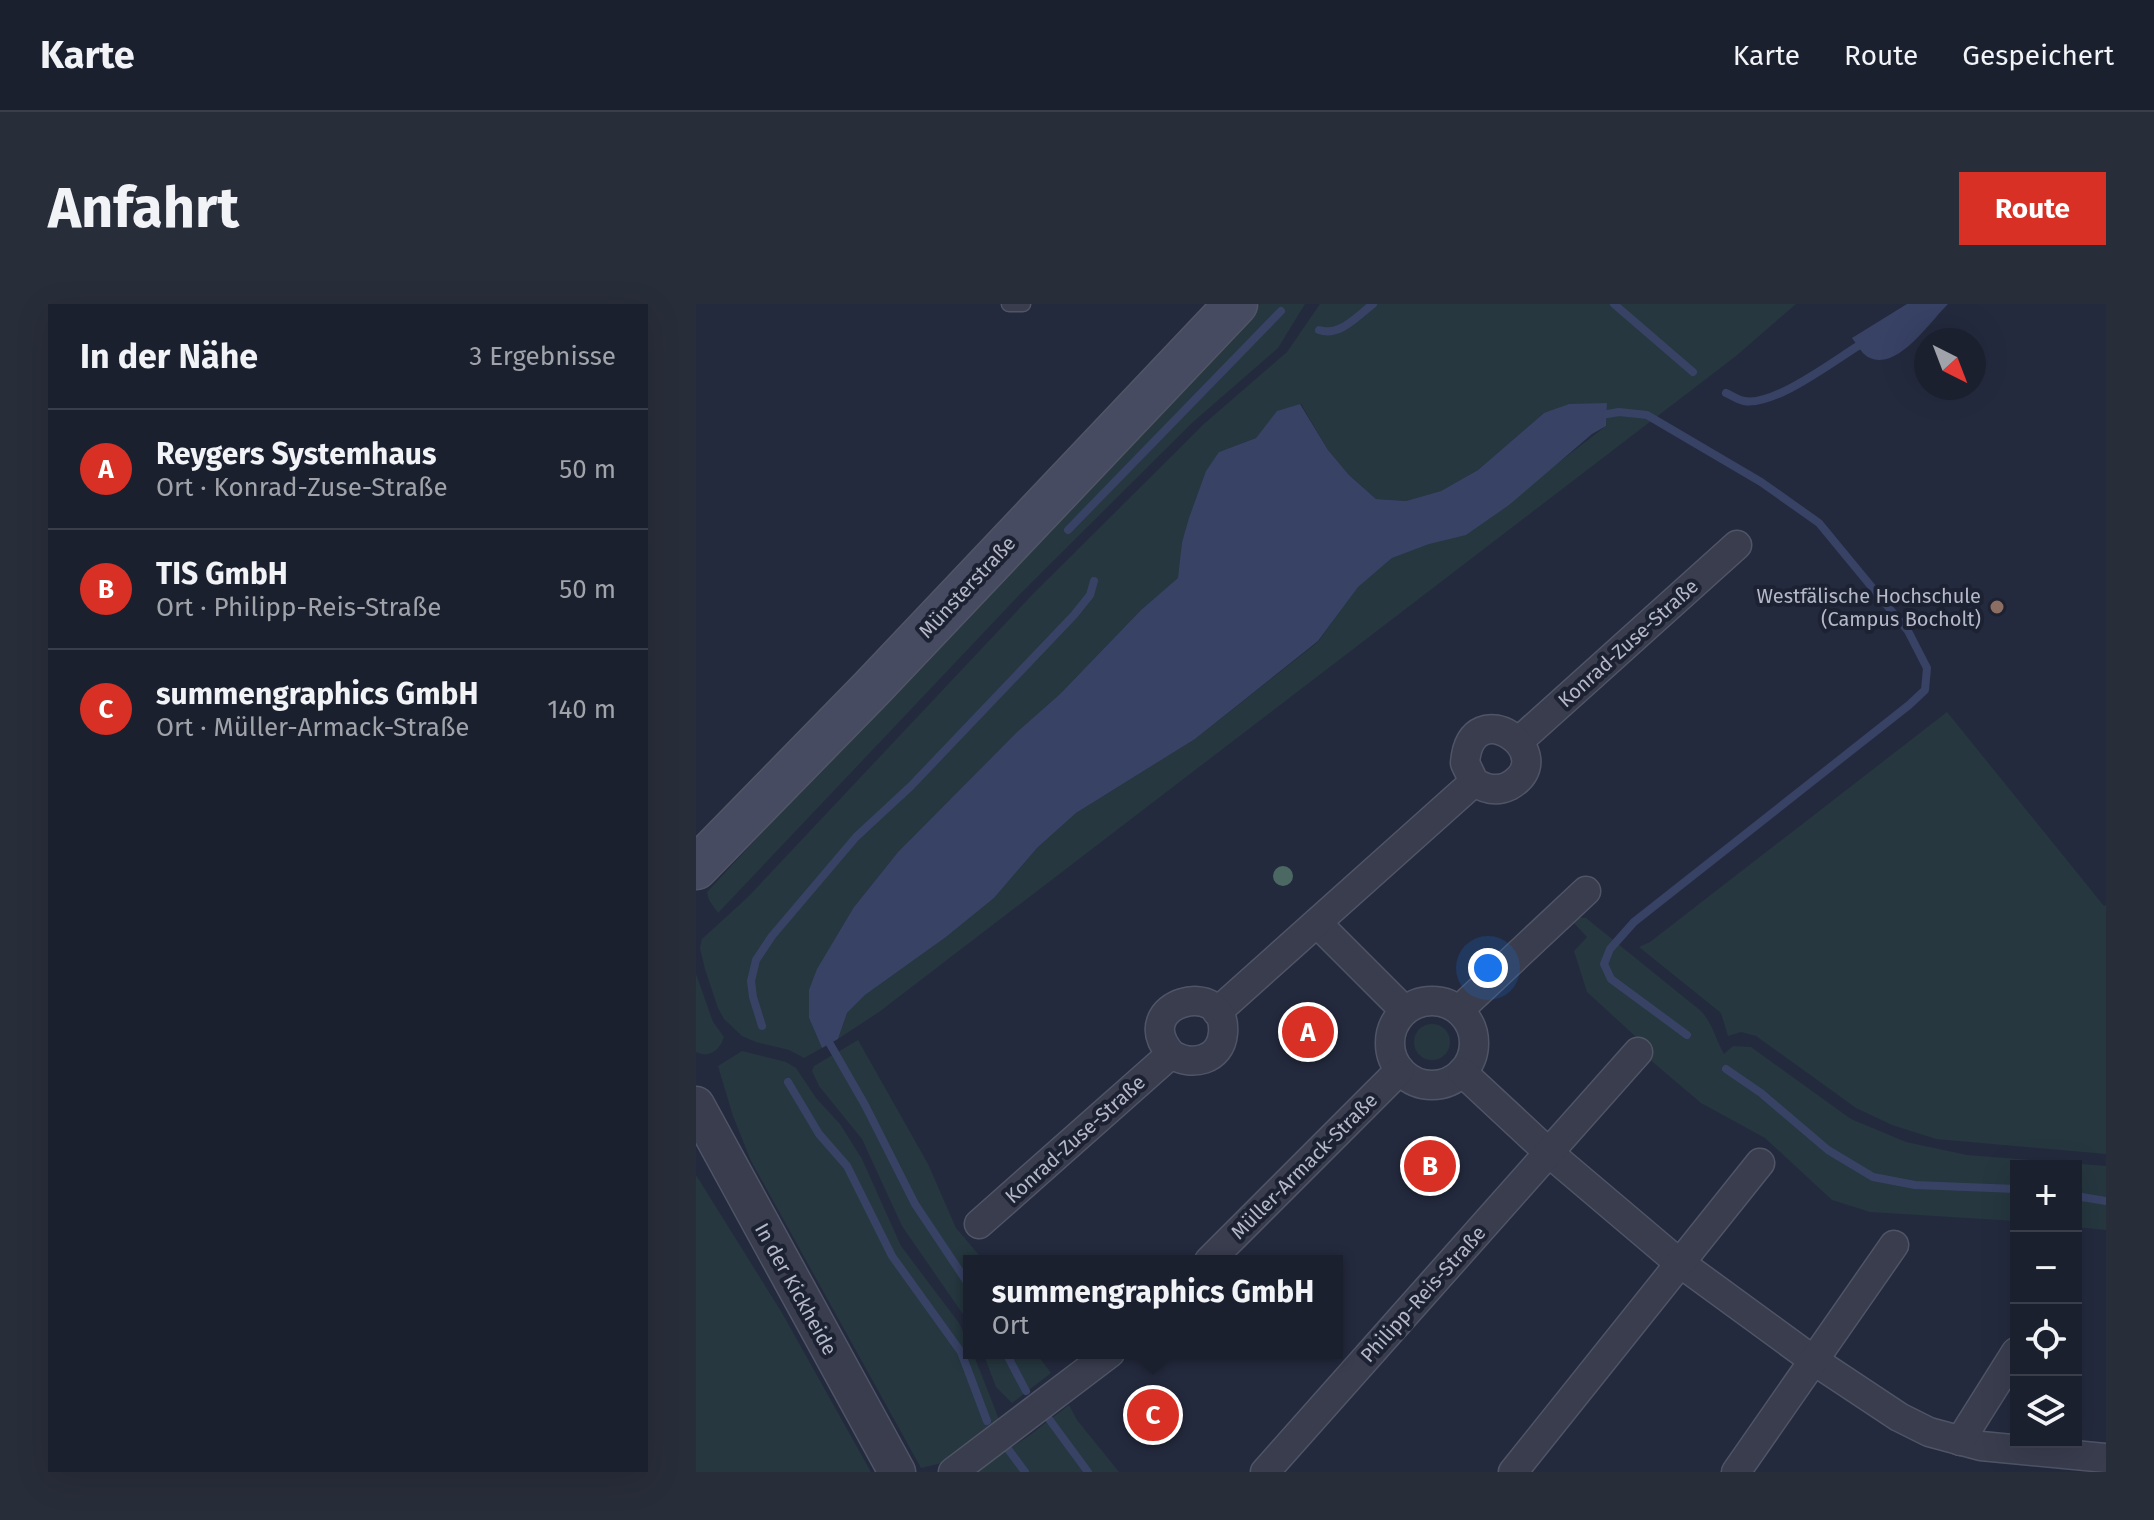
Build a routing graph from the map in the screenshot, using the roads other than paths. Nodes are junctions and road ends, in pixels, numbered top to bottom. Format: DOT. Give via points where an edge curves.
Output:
graph roads {
  1 [pos="1009,304"];
  2 [pos="1023,304"];
  3 [pos="1236,304"];
  4 [pos="1737,545"];
  5 [pos="1519,741"];
  6 [pos="1474,782"];
  7 [pos="696,868"];
  8 [pos="1586,891"];
  9 [pos="1317,923"];
  10 [pos="1404,1010"];
  11 [pos="1459,1010"];
  12 [pos="1217,1012"];
  13 [pos="1638,1052"];
  14 [pos="1171,1054"];
  15 [pos="1400,1070"];
  16 [pos="1462,1072"];
  17 [pos="696,1105"];
  18 [pos="1548,1152"];
  19 [pos="1760,1163"];
  20 [pos="979,1224"];
  21 [pos="1894,1245"];
  22 [pos="1215,1255"];
  23 [pos="1680,1263"];
  24 [pos="1102,1359"];
  25 [pos="1813,1360"];
  26 [pos="2010,1362"];
  27 [pos="1960,1441"];
  28 [pos="2106,1458"];
  29 [pos="897,1472"];
  30 [pos="953,1472"];
  31 [pos="1265,1472"];
  32 [pos="1513,1472"];
  33 [pos="1736,1472"];
  1 -- 2 [label="lane"];
  3 -- 7 [label="main road, Münsterstraße"];
  4 -- 5 [label="street, Konrad-Zuse-Straße"];
  5 -- 6 [label="street" via="1524,768 1513,783 1494,790"];
  5 -- 6 [label="street" via="1500,729 1478,734 1465,752"];
  6 -- 9 [label="street"];
  8 -- 11 [label="street"];
  9 -- 10 [label="street"];
  9 -- 12 [label="street"];
  10 -- 11 [label="street" via="1432,1000"];
  10 -- 15 [label="street" via="1390,1033"];
  11 -- 16 [label="street" via="1474,1040"];
  12 -- 14 [label="street" via="1223,1033 1215,1052 1189,1062"];
  12 -- 14 [label="street" via="1198,1000 1175,1005 1161,1023"];
  13 -- 18 [label="street, Philipp-Reis-Straße"];
  14 -- 20 [label="street, Konrad-Zuse-Straße"];
  15 -- 16 [label="street" via="1410,1079 1437,1085"];
  15 -- 22 [label="street, Müller-Armack-Straße"];
  16 -- 18 [label="street"];
  17 -- 29 [label="street, In der Kickheide"];
  18 -- 23 [label="street"];
  18 -- 31 [label="street, Philipp-Reis-Straße"];
  19 -- 23 [label="street"];
  21 -- 25 [label="street"];
  23 -- 25 [label="street"];
  23 -- 32 [label="street"];
  24 -- 30 [label="street"];
  25 -- 27 [label="street" via="1899,1417"];
  25 -- 33 [label="street"];
  26 -- 27 [label="street"];
  27 -- 28 [label="street"];
}
